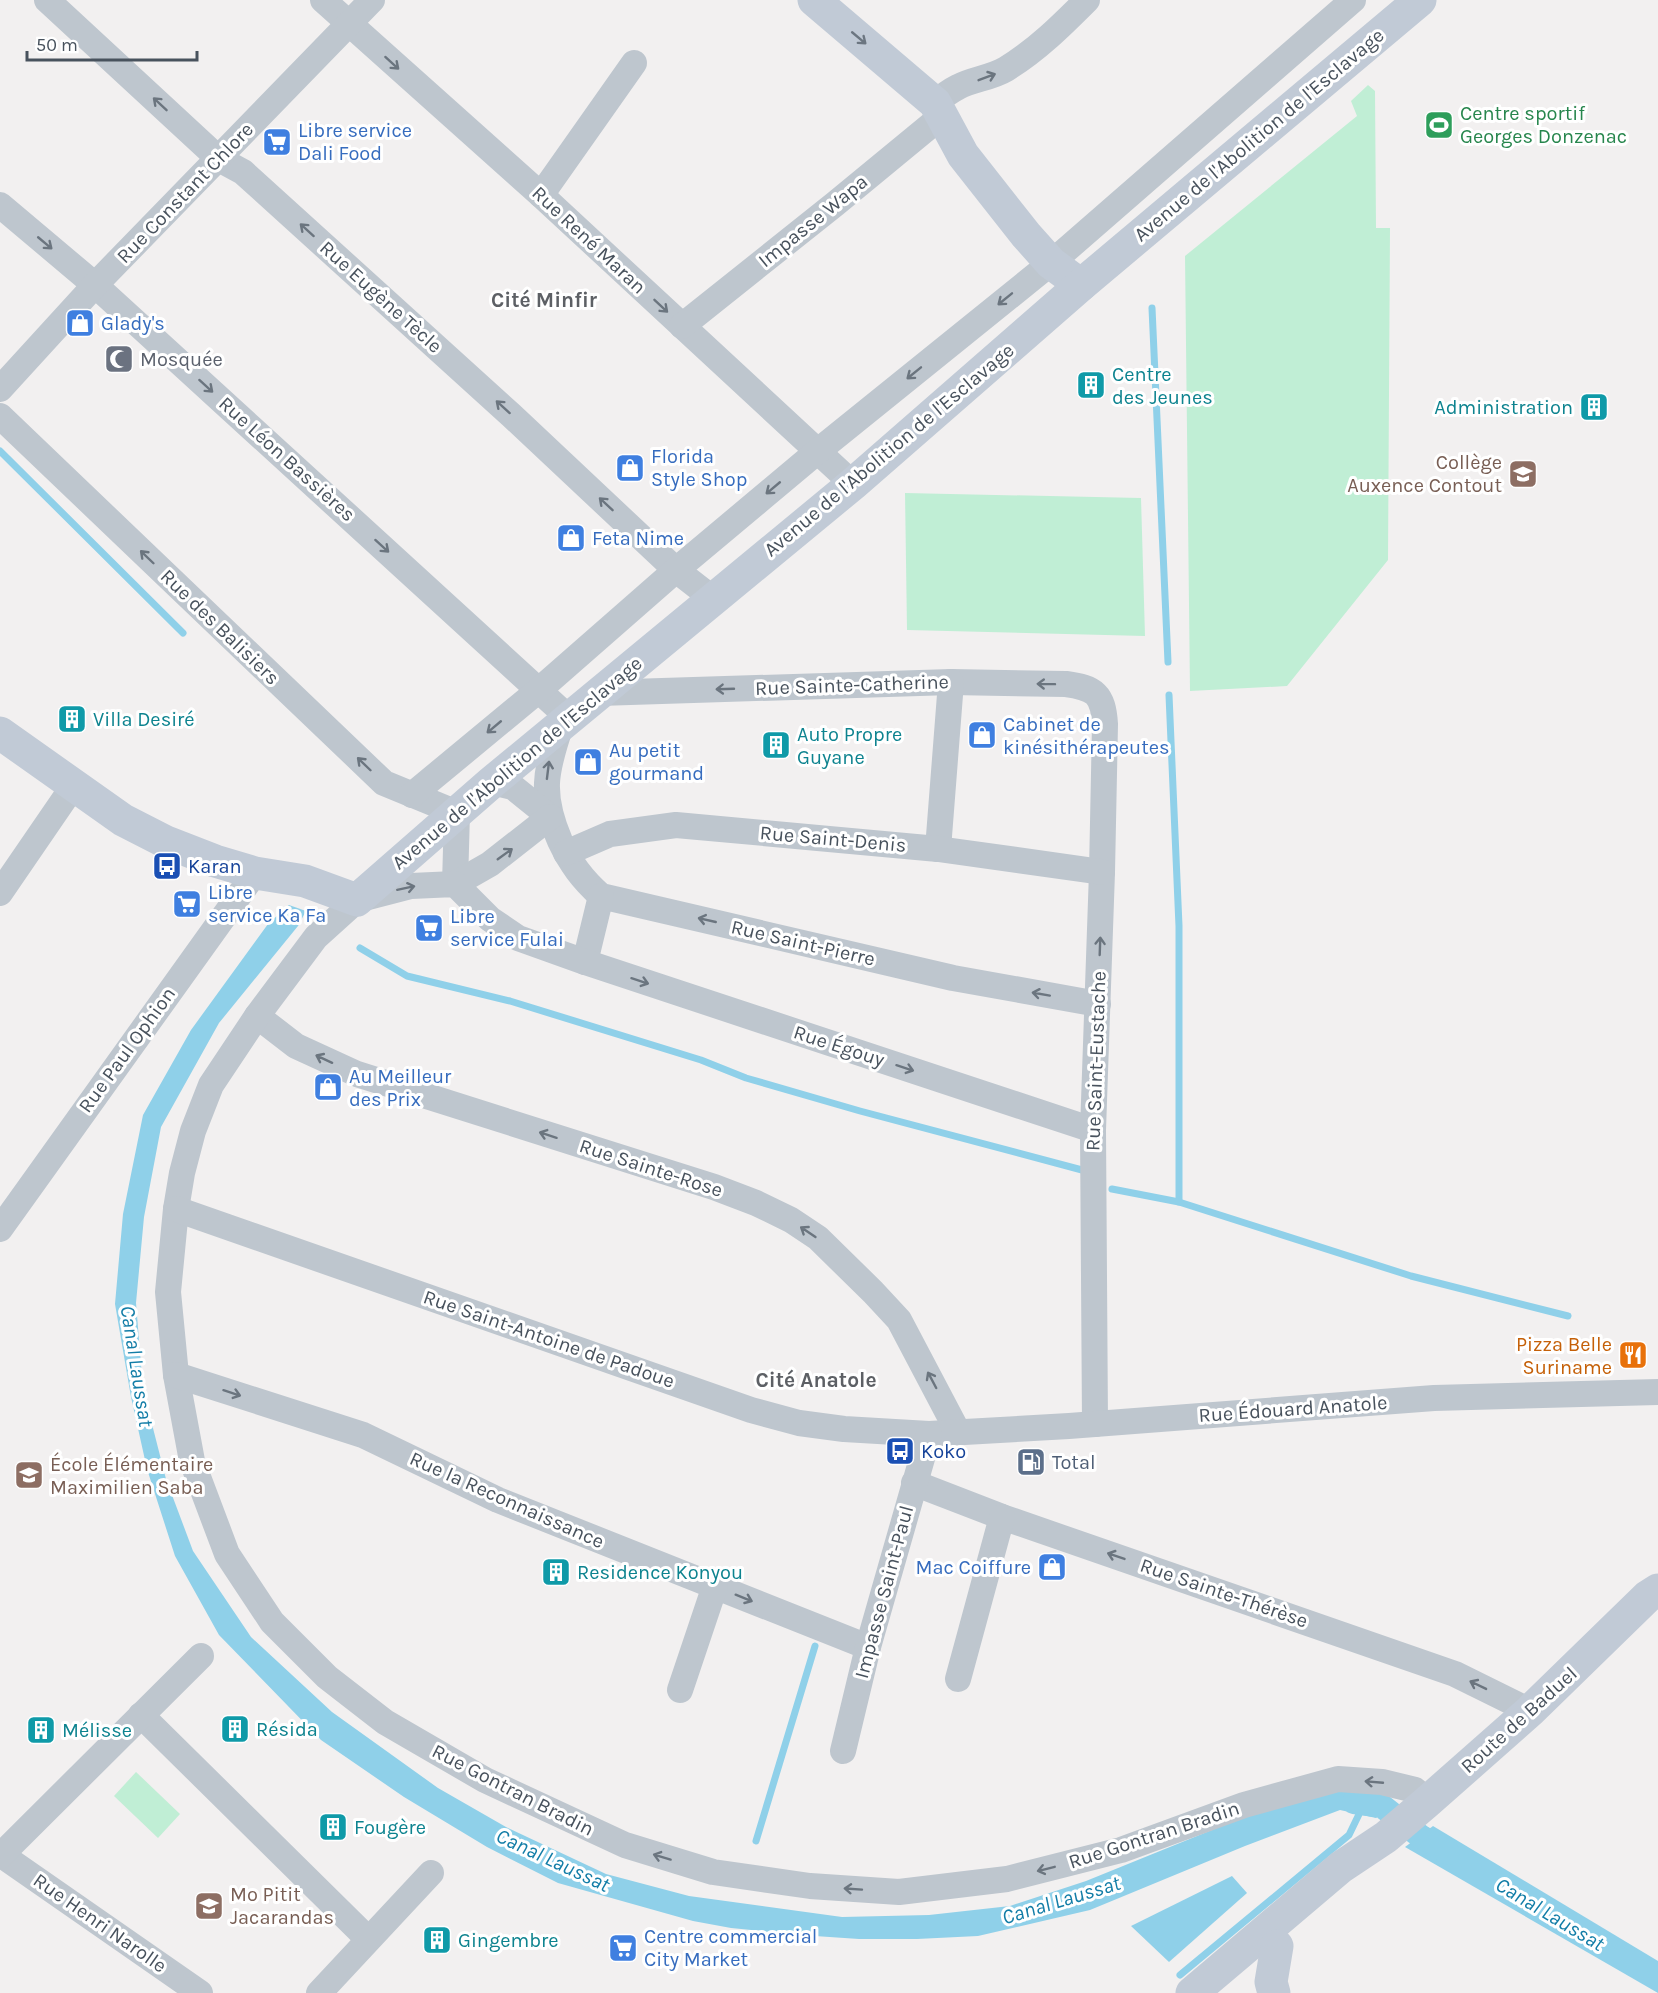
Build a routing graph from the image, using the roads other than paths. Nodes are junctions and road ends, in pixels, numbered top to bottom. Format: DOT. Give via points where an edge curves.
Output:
graph roads {
  1 [pos="48,0"];
  2 [pos="323,0"];
  3 [pos="372,0"];
  4 [pos="814,0"];
  5 [pos="1087,0"];
  6 [pos="1353,0"];
  7 [pos="1420,0"];
  8 [pos="348,24"];
  9 [pos="634,63"];
  10 [pos="939,109"];
  11 [pos="219,159"];
  12 [pos="541,195"];
  13 [pos="0,205"];
  14 [pos="1051,262"];
  15 [pos="96,285"];
  16 [pos="1081,285"];
  17 [pos="682,326"];
  18 [pos="0,389"];
  19 [pos="0,416"];
  20 [pos="818,451"];
  21 [pos="853,483"];
  22 [pos="676,570"];
  23 [pos="709,602"];
  24 [pos="951,682"];
  25 [pos="539,690"];
  26 [pos="599,693"];
  27 [pos="1100,698"];
  28 [pos="565,721"];
  29 [pos="0,733"];
  30 [pos="492,782"];
  31 [pos="74,785"];
  32 [pos="412,795"];
  33 [pos="457,813"];
  34 [pos="550,817"];
  35 [pos="938,849"];
  36 [pos="566,853"];
  37 [pos="1102,872"];
  38 [pos="255,873"];
  39 [pos="455,884"];
  40 [pos="0,894"];
  41 [pos="601,896"];
  42 [pos="357,900"];
  43 [pos="585,962"];
  44 [pos="1098,1004"];
  45 [pos="257,1016"];
  46 [pos="1093,1131"];
  47 [pos="176,1209"];
  48 [pos="0,1229"];
  49 [pos="176,1375"];
  50 [pos="1658,1392"];
  51 [pos="1095,1424"];
  52 [pos="958,1432"];
  53 [pos="929,1434"];
  54 [pos="914,1483"];
  55 [pos="1002,1517"];
  56 [pos="715,1586"];
  57 [pos="1654,1586"];
  58 [pos="868,1647"];
  59 [pos="201,1656"];
  60 [pos="958,1679"];
  61 [pos="680,1690"];
  62 [pos="1530,1711"];
  63 [pos="141,1715"];
  64 [pos="843,1751"];
  65 [pos="1422,1806"];
  66 [pos="1386,1837"];
  67 [pos="0,1855"];
  68 [pos="431,1873"];
  69 [pos="368,1939"];
  70 [pos="1277,1946"];
  71 [pos="200,1993"];
  72 [pos="319,1993"];
  73 [pos="1192,1993"];
  74 [pos="1225,1993"];
  75 [pos="1274,1993"];
  11 -- 1 [label="street, Rue Eugène Tècle, one-way"];
  2 -- 8 [label="street, Rue René Maran"];
  3 -- 8 [label="street, Rue Constant Chlore"];
  4 -- 10 [label="street, one-way"];
  10 -- 5 [label="street, Impasse Wapa, one-way" via="959,86 994,74 1026,56"];
  6 -- 14 [label="street, Avenue de l'Abolition de l'Esclavage"];
  7 -- 16 [label="street, Avenue de l'Abolition de l'Esclavage"];
  8 -- 11 [label="street, Rue Constant Chlore"];
  8 -- 12 [label="street, Rue René Maran, one-way"];
  9 -- 12 [label="street"];
  10 -- 14 [label="street" via="963,155"];
  10 -- 17 [label="street, Impasse Wapa" via="835,204"];
  11 -- 15 [label="street, Rue Constant Chlore"];
  22 -- 11 [label="street, Rue Eugène Tècle, one-way" via="512,415 243,172"];
  12 -- 17 [label="street, Rue René Maran, one-way"];
  13 -- 15 [label="street, Rue Léon Bassières, one-way"];
  14 -- 16 [label="street"];
  14 -- 20 [label="street, Avenue de l'Abolition de l'Esclavage, one-way"];
  15 -- 18 [label="street, Rue Constant Chlore"];
  15 -- 25 [label="street, Rue Léon Bassières, one-way"];
  16 -- 21 [label="street, Avenue de l'Abolition de l'Esclavage"];
  17 -- 20 [label="street, Rue René Maran"];
  32 -- 19 [label="street, Rue des Balisiers, one-way" via="384,783"];
  20 -- 21 [label="street, Rue René Maran"];
  20 -- 22 [label="street, Avenue de l'Abolition de l'Esclavage, one-way"];
  21 -- 23 [label="street, Avenue de l'Abolition de l'Esclavage"];
  22 -- 23 [label="street, Rue Eugène Tècle" via="703,591"];
  22 -- 25 [label="street, Avenue de l'Abolition de l'Esclavage"];
  23 -- 26 [label="street, Avenue de l'Abolition de l'Esclavage"];
  24 -- 26 [label="street, Rue Sainte-Catherine, one-way"];
  27 -- 24 [label="street, Rue Sainte-Catherine, one-way" via="1089,688 1065,684"];
  24 -- 35 [label="street"];
  25 -- 28 [label="street, Rue Léon Bassières"];
  25 -- 32 [label="street, Avenue de l'Abolition de l'Esclavage, one-way"];
  26 -- 28 [label="street, Avenue de l'Abolition de l'Esclavage"];
  27 -- 37 [label="street, Rue Saint-Eustache" via="1105,724"];
  28 -- 30 [label="street, Avenue de l'Abolition de l'Esclavage"];
  34 -- 28 [label="street, one-way" via="546,794 549,762"];
  29 -- 31 [label="street"];
  30 -- 33 [label="street, Avenue de l'Abolition de l'Esclavage"];
  30 -- 34 [label="street" via="513,787"];
  31 -- 38 [label="street" via="123,820 215,861"];
  31 -- 40 [label="street"];
  32 -- 33 [label="street, Rue des Balisiers"];
  33 -- 39 [label="street"];
  33 -- 42 [label="street, Avenue de l'Abolition de l'Esclavage"];
  34 -- 36 [label="street"];
  39 -- 34 [label="street, one-way" via="496,860"];
  35 -- 36 [label="street, Rue Saint-Denis" via="676,825 610,834"];
  35 -- 37 [label="street, Rue Saint-Denis"];
  36 -- 41 [label="street" via="581,878"];
  44 -- 37 [label="street, Rue Saint-Eustache, one-way"];
  38 -- 42 [label="street" via="305,881"];
  38 -- 48 [label="street, Rue Paul Ophion"];
  42 -- 39 [label="street, one-way" via="411,886"];
  39 -- 43 [label="street, Rue Égouy" via="490,919 518,938"];
  41 -- 43 [label="street"];
  44 -- 41 [label="street, Rue Saint-Pierre, one-way" via="953,978"];
  42 -- 45 [label="street, Rue Gontran Bradin" via="316,937"];
  43 -- 46 [label="street, Rue Égouy, one-way"];
  44 -- 46 [label="street, Rue Saint-Eustache"];
  45 -- 47 [label="street, Rue Gontran Bradin" via="211,1085 193,1131"];
  52 -- 45 [label="street, Rue Sainte-Rose, one-way" via="899,1320 818,1238 791,1220 714,1187 357,1074 296,1046"];
  46 -- 51 [label="street, Rue Saint-Eustache"];
  47 -- 49 [label="street, Rue Gontran Bradin" via="168,1292"];
  47 -- 53 [label="street, Rue Saint-Antoine de Padoue" via="751,1410 799,1423"];
  49 -- 56 [label="street, Rue la Reconnaissance, one-way" via="363,1435 498,1500"];
  65 -- 49 [label="street, Rue Gontran Bradin, one-way" via="1415,1790 1382,1782 1338,1779 1244,1805 1121,1850 1007,1879 899,1892 810,1886 713,1872 625,1845 485,1780 384,1722 327,1677 272,1622 227,1554 192,1461"];
  50 -- 51 [label="street, Rue Édouard Anatole" via="1434,1398"];
  51 -- 52 [label="street, Rue Édouard Anatole"];
  52 -- 53 [label="street, Rue Édouard Anatole"];
  53 -- 54 [label="street, Impasse Saint-Paul"];
  54 -- 55 [label="street, Rue Sainte-Thérèse"];
  54 -- 58 [label="street, Impasse Saint-Paul"];
  55 -- 60 [label="street"];
  62 -- 55 [label="street, Rue Sainte-Thérèse, one-way" via="1455,1674"];
  56 -- 58 [label="street, Rue la Reconnaissance, one-way"];
  56 -- 61 [label="street"];
  57 -- 62 [label="street, Route de Baduel"];
  58 -- 64 [label="street, Impasse Saint-Paul"];
  59 -- 63 [label="street"];
  62 -- 65 [label="street, Route de Baduel"];
  63 -- 67 [label="street"];
  63 -- 69 [label="street"];
  65 -- 66 [label="street, Route de Baduel"];
  66 -- 70 [label="street, Route de Baduel" via="1354,1876"];
  66 -- 73 [label="street, Route de Baduel" via="1341,1867"];
  67 -- 71 [label="street, Rue Henri Narolle"];
  68 -- 69 [label="street"];
  69 -- 72 [label="street"];
  70 -- 74 [label="street, Route de Baduel"];
  70 -- 75 [label="street" via="1271,1982"];
}
